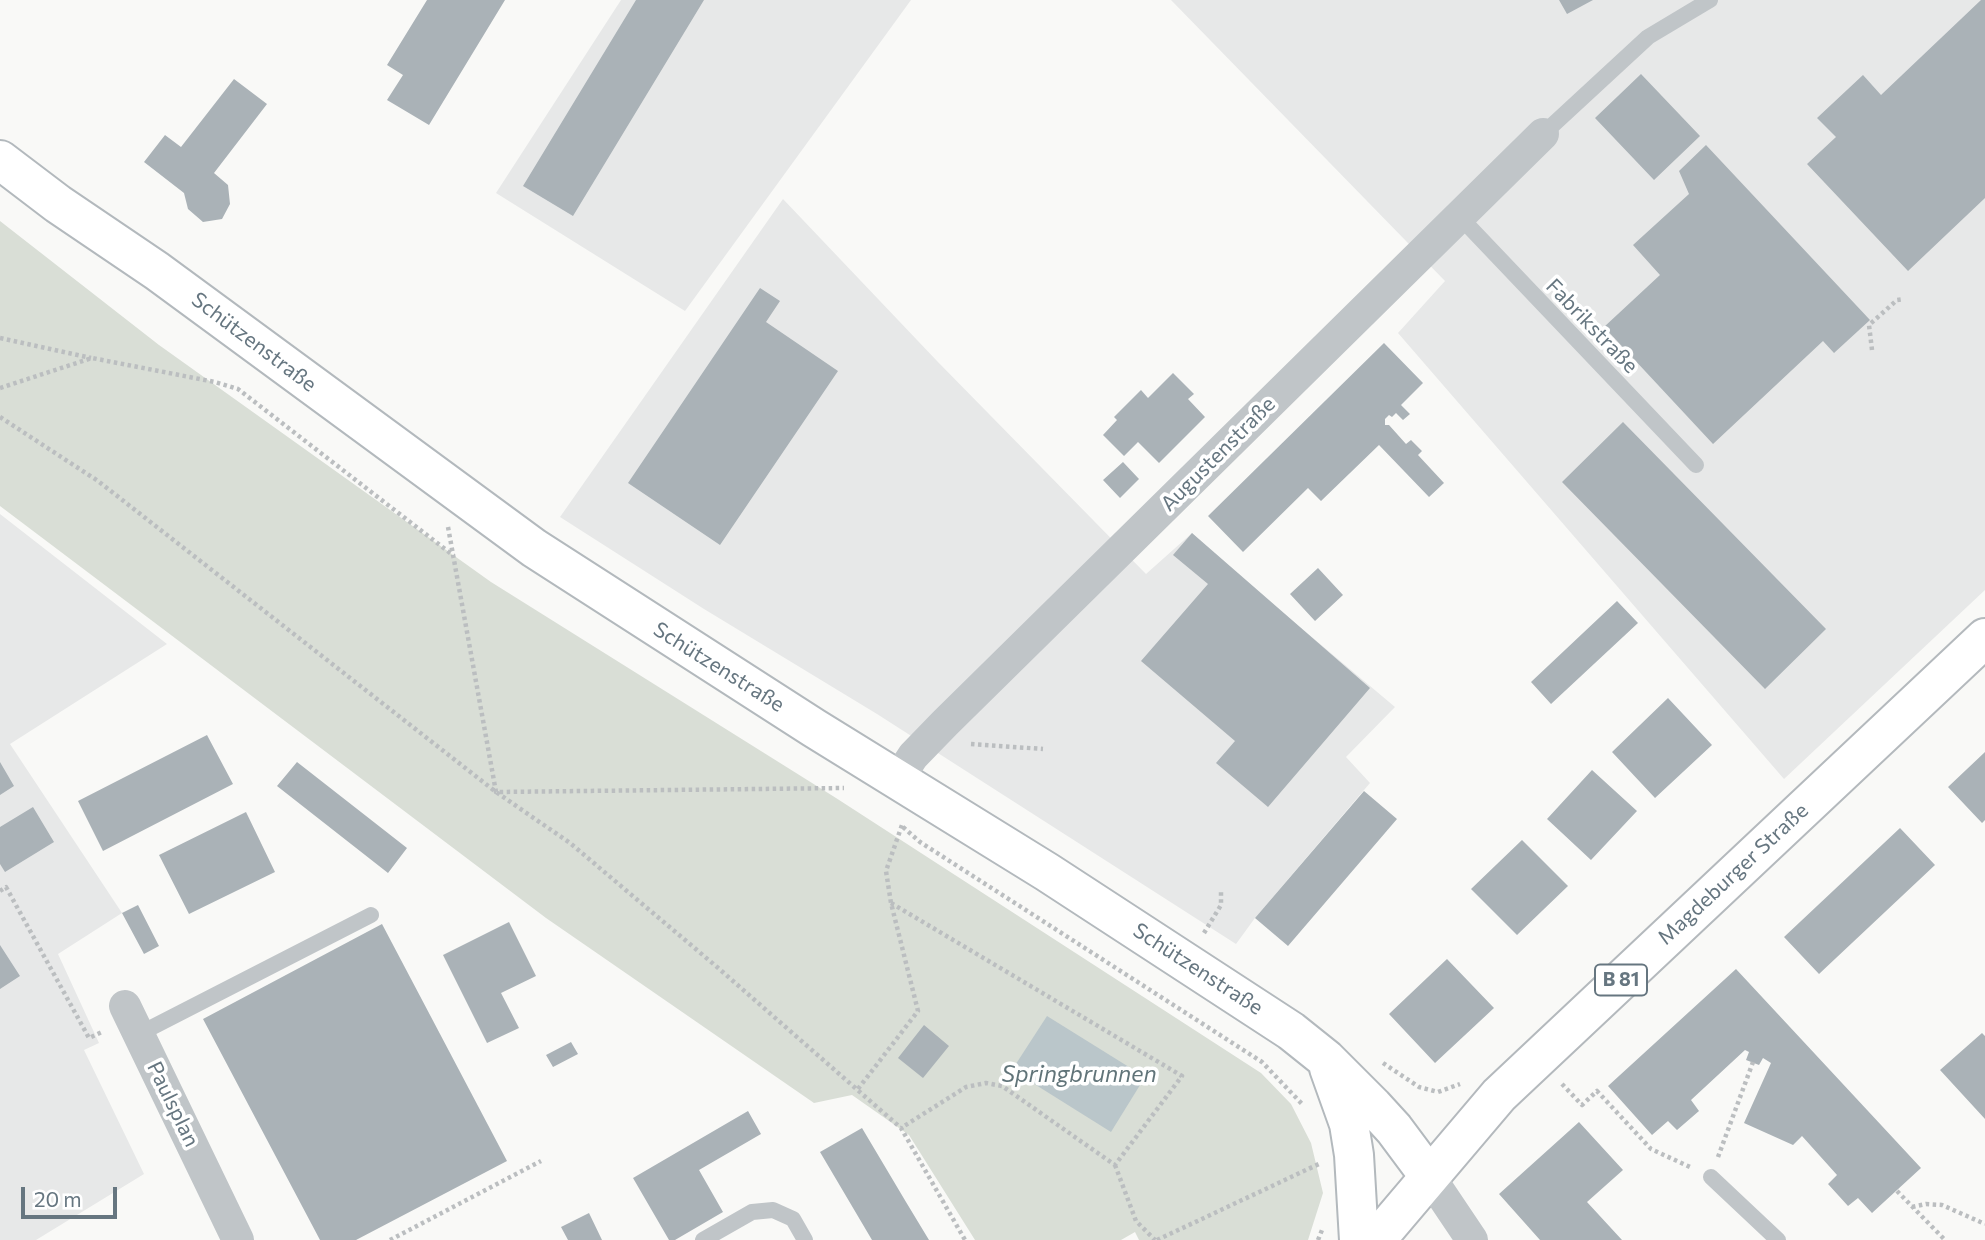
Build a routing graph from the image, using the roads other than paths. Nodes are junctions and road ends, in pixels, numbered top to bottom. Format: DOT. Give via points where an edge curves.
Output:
graph roads {
  1 [pos="1710,0"];
  2 [pos="1543,134"];
  3 [pos="0,160"];
  4 [pos="1458,216"];
  5 [pos="1696,465"];
  6 [pos="1985,638"];
  7 [pos="898,779"];
  8 [pos="371,915"];
  9 [pos="132,1019"];
  10 [pos="1326,1059"];
  11 [pos="1429,1176"];
  12 [pos="1711,1177"];
  13 [pos="238,1240"];
  14 [pos="703,1240"];
  15 [pos="805,1240"];
  16 [pos="1359,1240"];
  17 [pos="1376,1240"];
  18 [pos="1472,1240"];
  19 [pos="1778,1240"];
  1 -- 2 [label="lane" via="1648,37"];
  2 -- 4 [label="street, Augustenstraße"];
  3 -- 7 [label="main road, Schützenstraße" via="534,548"];
  4 -- 5 [label="lane, Fabrikstraße"];
  4 -- 7 [label="street, Augustenstraße" via="940,727"];
  6 -- 11 [label="main road, Magdeburger Straße / B 81" via="1534,1062"];
  7 -- 10 [label="main road, Schützenstraße" via="1255,1006"];
  8 -- 9 [label="lane"];
  9 -- 13 [label="street, Paulsplan"];
  10 -- 11 [label="main road, Schützenstraße" via="1394,1129"];
  10 -- 16 [label="main road" via="1349,1124"];
  11 -- 17 [label="main road, B 81"];
  11 -- 18 [label="street"];
  12 -- 19 [label="lane"];
  14 -- 15 [label="lane" via="752,1212 773,1210 793,1219"];
}
